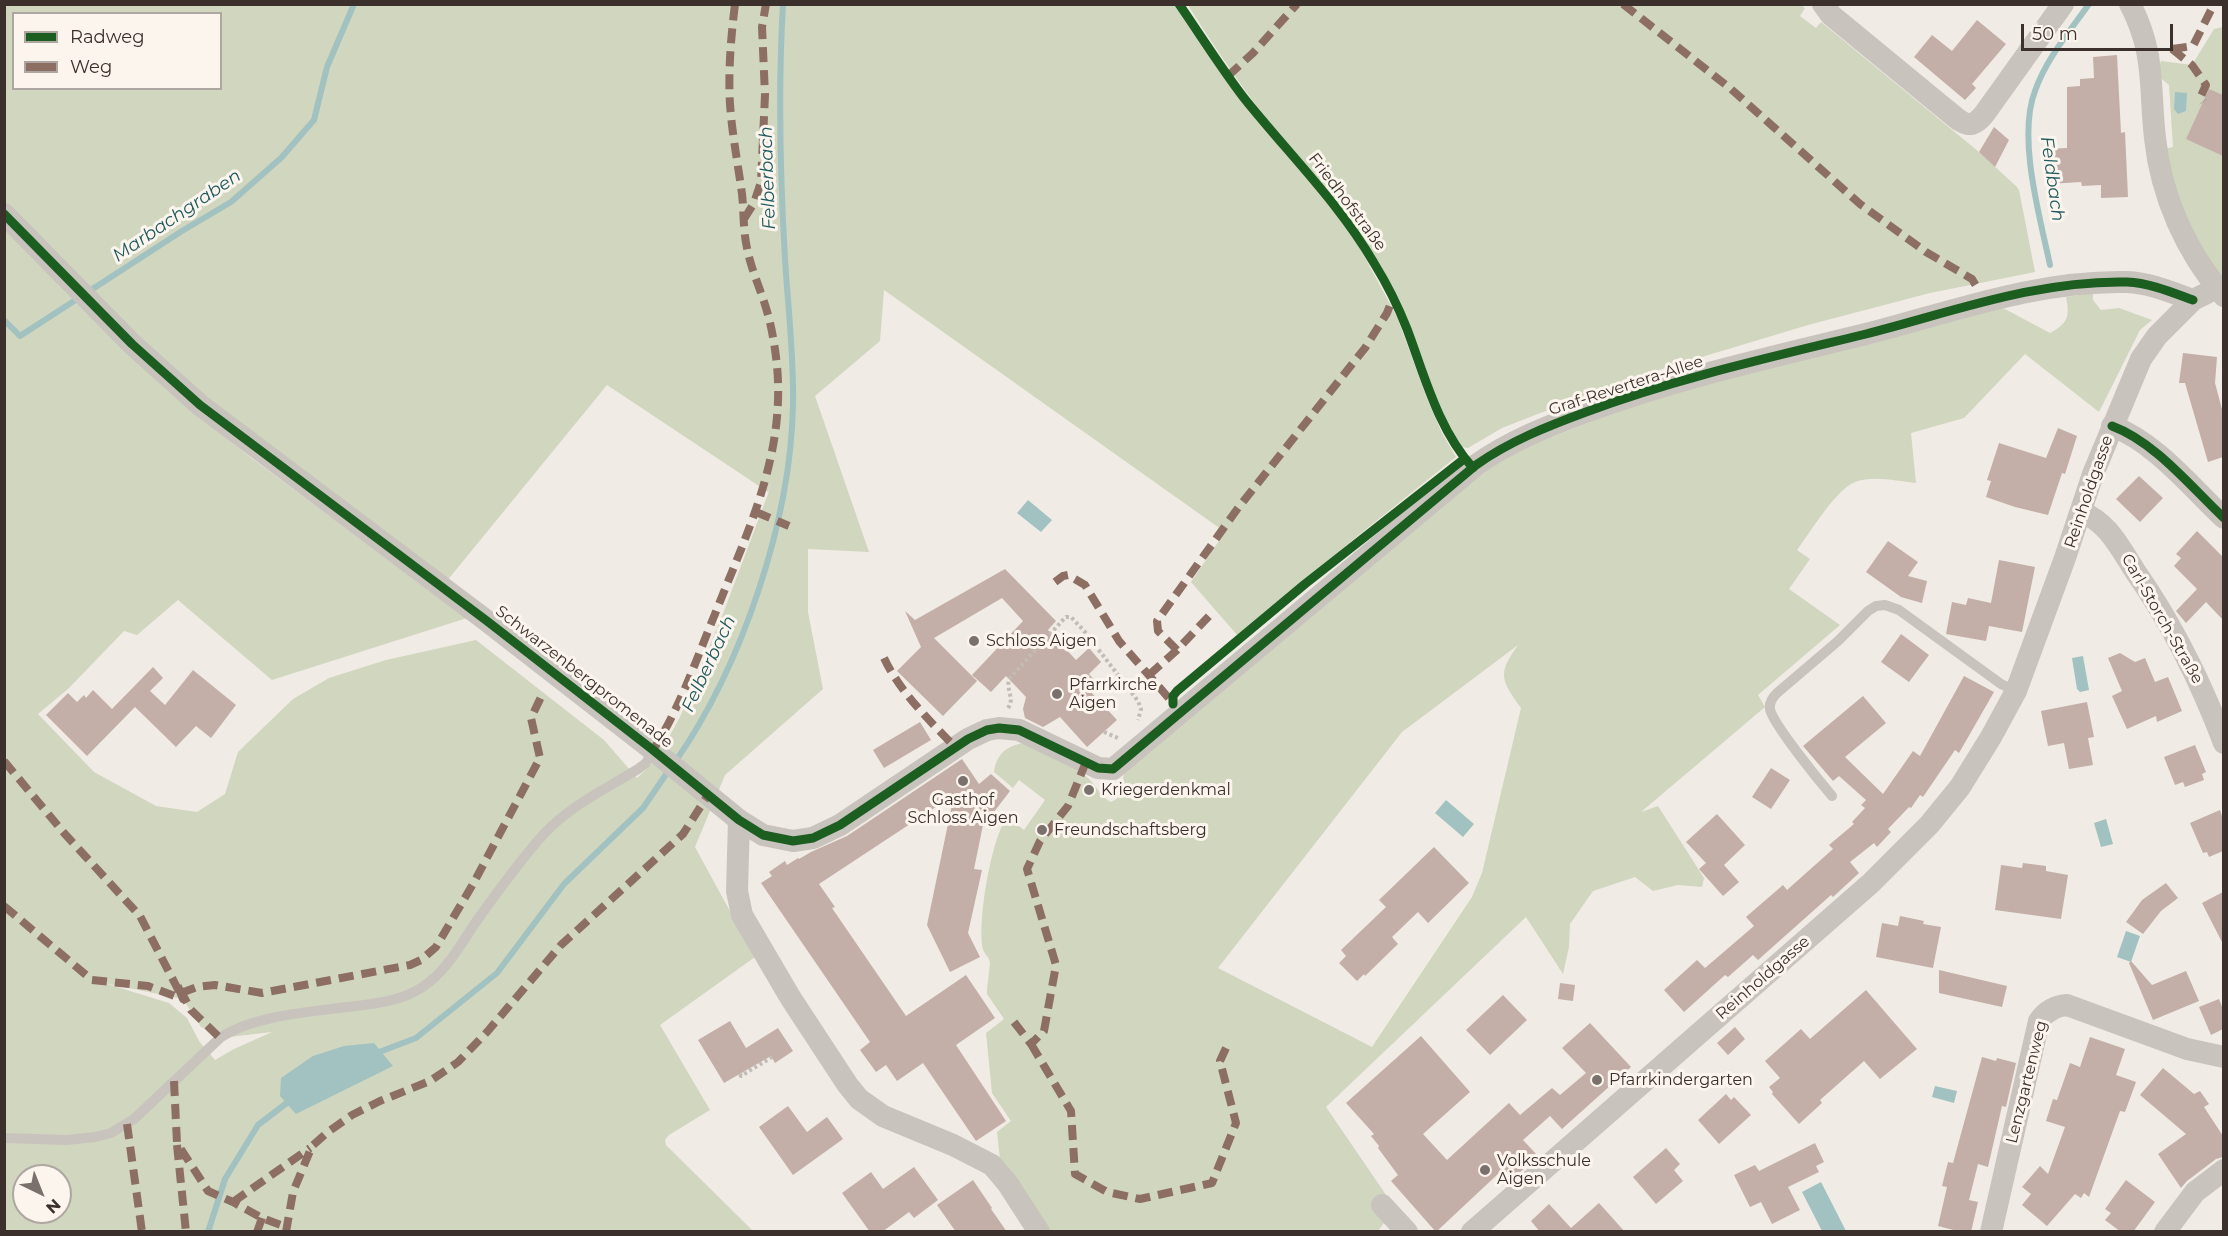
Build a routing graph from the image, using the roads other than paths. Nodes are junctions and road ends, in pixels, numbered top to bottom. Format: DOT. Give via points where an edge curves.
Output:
graph roads {
  1 [pos="1823,4"];
  2 [pos="2063,4"];
  3 [pos="2130,4"];
  4 [pos="4,214"];
  5 [pos="2220,292"];
  6 [pos="2193,300"];
  7 [pos="2112,426"];
  8 [pos="2080,512"];
  9 [pos="2223,518"];
  10 [pos="2016,691"];
  11 [pos="2223,743"];
  12 [pos="659,755"];
  13 [pos="1103,769"];
  14 [pos="1832,796"];
  15 [pos="739,820"];
  16 [pos="2223,1057"];
  17 [pos="4,1138"];
  18 [pos="2223,1170"];
  19 [pos="1382,1205"];
  20 [pos="1039,1232"];
  21 [pos="1407,1232"];
  22 [pos="1472,1232"];
  23 [pos="1991,1232"];
  24 [pos="2164,1232"];
  1 -- 2 [label="street" via="1831,15 1944,108 1971,125 1985,113"];
  3 -- 5 [label="street" via="2148,49 2155,139 2164,187 2186,240"];
  4 -- 12 [label="street, Schwarzenbergpromenade" via="173,382"];
  5 -- 6 [label="street, Reinholdgasse"];
  6 -- 7 [label="street, Reinholdgasse" via="2157,336 2141,359"];
  6 -- 13 [label="street, Graf-Revertera-Allee" via="2128,282 1996,297 1655,389 1549,426 1507,445 1476,465 1136,751 1113,769"];
  7 -- 8 [label="street, Reinholdgasse"];
  7 -- 9 [label="street" via="2149,446"];
  8 -- 10 [label="street, Reinholdgasse"];
  8 -- 11 [label="street, Carl-Storch-Straße" via="2103,526 2145,585 2198,680"];
  10 -- 14 [label="lane" via="1899,610 1891,606 1868,610 1777,693 1770,704 1778,723"];
  10 -- 22 [label="street, Reinholdgasse" via="1960,787 1894,862"];
  12 -- 15 [label="street, Schwarzenbergpromenade"];
  12 -- 17 [label="lane" via="576,805 554,824 528,852 440,973 421,988 399,999 288,1016 230,1032 134,1119 111,1132 76,1139"];
  13 -- 15 [label="street, Schwarzenbergpromenade" via="1018,729 999,728 962,743 840,825 813,838 793,841 763,835"];
  15 -- 20 [label="street" via="737,891 742,915 847,1084 859,1099 883,1116 953,1144 992,1165"];
  16 -- 23 [label="street, Lenzgartenweg" via="2187,1049 2067,1005 2044,1014 2039,1021"];
  18 -- 24 [label="street" via="2195,1192"];
  19 -- 21 [label="street"];
}
